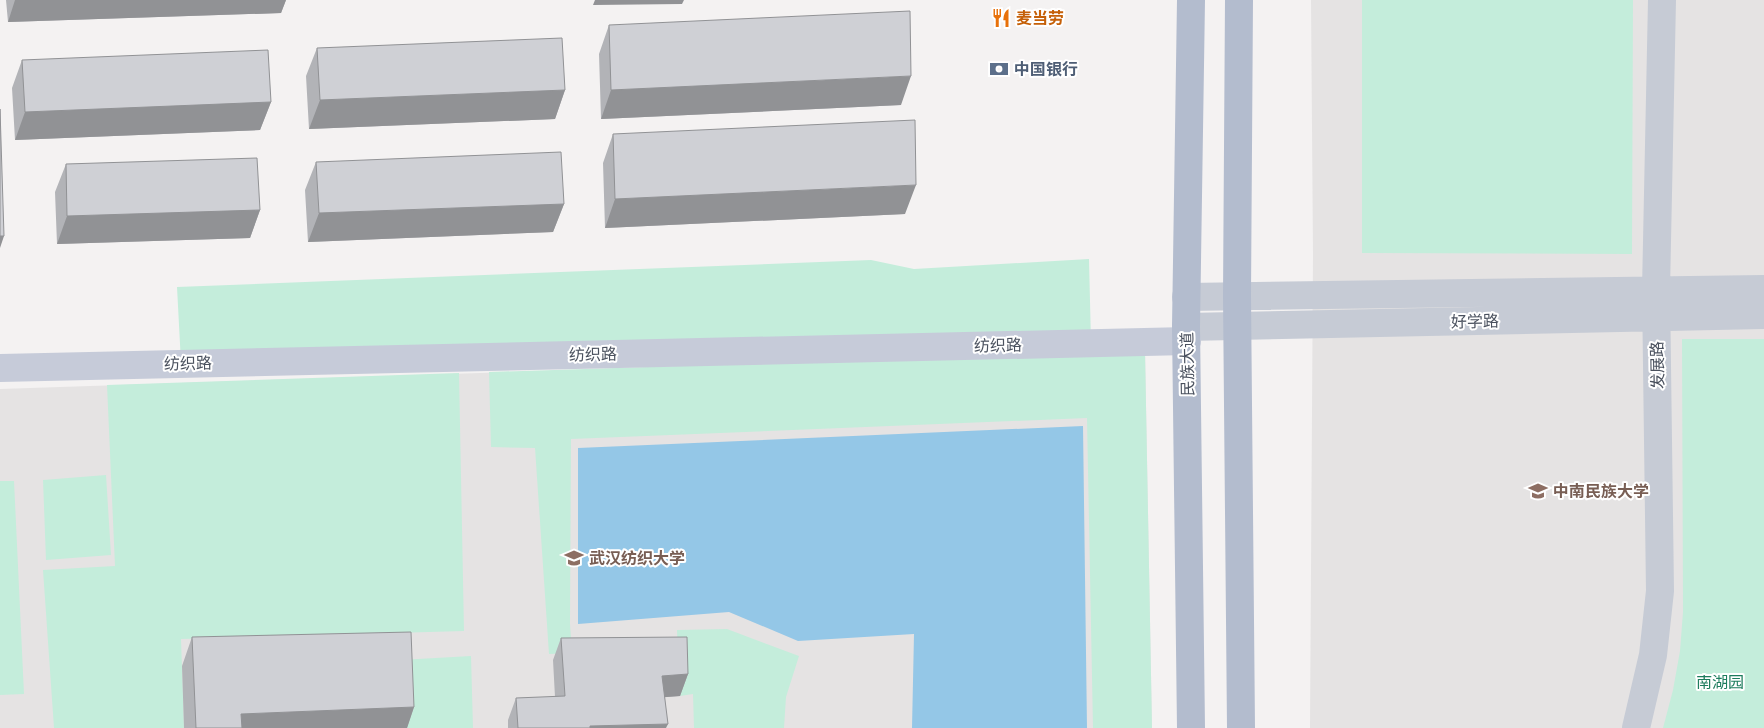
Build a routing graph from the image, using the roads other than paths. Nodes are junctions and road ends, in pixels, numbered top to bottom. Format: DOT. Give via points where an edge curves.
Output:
graph roads {
  1 [pos="1192,0"];
  2 [pos="1239,0"];
  3 [pos="1662,0"];
  4 [pos="1764,289"];
  5 [pos="1656,290"];
  6 [pos="1237,296"];
  7 [pos="1186,297"];
  8 [pos="1764,315"];
  9 [pos="1656,318"];
  10 [pos="1238,326"];
  11 [pos="1186,334"];
  12 [pos="0,368"];
  13 [pos="1191,728"];
  14 [pos="1241,728"];
  15 [pos="1636,728"];
  1 -- 7 [label="main road, 民族大道"];
  2 -- 6 [label="main road"];
  3 -- 5 [label="street, 发展路"];
  4 -- 5 [label="street, 好学路"];
  5 -- 6 [label="street, 好学路"];
  5 -- 9 [label="street, 发展路"];
  6 -- 7 [label="street, 好学路"];
  6 -- 10 [label="main road"];
  7 -- 11 [label="main road, 民族大道"];
  8 -- 9 [label="street, 好学路"];
  9 -- 10 [label="street, 好学路"];
  9 -- 15 [label="street, 发展路" via="1660,591 1653,655"];
  10 -- 11 [label="street, 好学路"];
  10 -- 14 [label="main road"];
  11 -- 12 [label="main road, 纺织路"];
  11 -- 13 [label="main road, 民族大道"];
}
